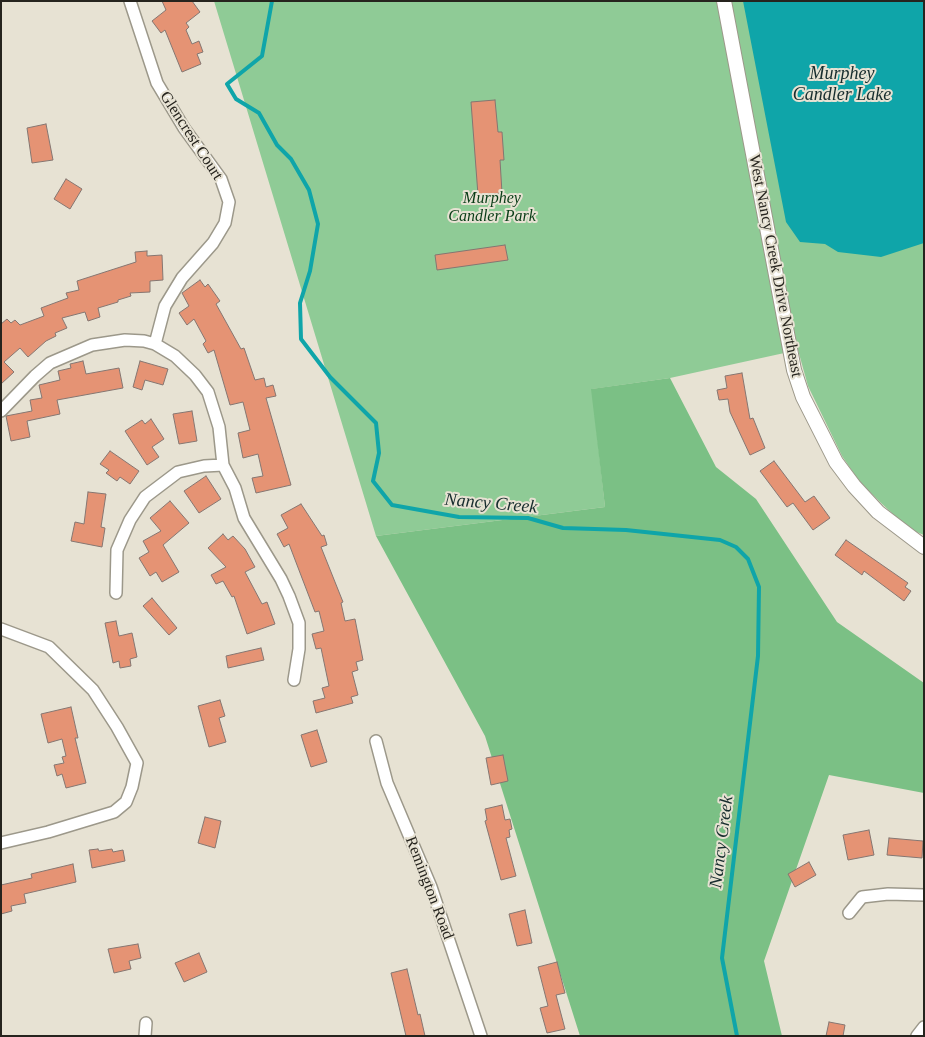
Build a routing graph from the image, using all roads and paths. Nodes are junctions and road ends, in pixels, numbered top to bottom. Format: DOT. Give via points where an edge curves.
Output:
graph roads {
  1 [pos="130,1"];
  2 [pos="724,1"];
  3 [pos="155,344"];
  4 [pos="1,411"];
  5 [pos="223,465"];
  6 [pos="924,547"];
  7 [pos="116,593"];
  8 [pos="1,629"];
  9 [pos="294,680"];
  10 [pos="376,741"];
  11 [pos="1,842"];
  12 [pos="924,895"];
  13 [pos="849,913"];
  14 [pos="146,1023"];
  15 [pos="924,1027"];
  16 [pos="145,1036"];
  17 [pos="481,1036"];
  18 [pos="917,1036"];
  1 -- 3 [label="street, Glencrest Court" via="157,83 221,179 229,202 225,223 213,243 182,278 165,306"];
  2 -- 6 [label="street, West Nancy Creek Drive Northeast" via="794,370 803,397 836,462 854,486 878,512"];
  3 -- 4 [label="street" via="125,340 92,345 66,354 35,376"];
  3 -- 5 [label="street" via="175,356 208,392 219,427"];
  5 -- 7 [label="street" via="178,472 145,497 130,520 117,550"];
  5 -- 9 [label="street" via="235,488 244,518 281,579 299,623"];
  8 -- 11 [label="street" via="49,647 93,690 137,763 126,802 114,812"];
  10 -- 17 [label="street, Remington Road" via="387,784 431,887"];
  12 -- 13 [label="street" via="862,897"];
  14 -- 16 [label="street"];
  15 -- 18 [label="street"];
}
